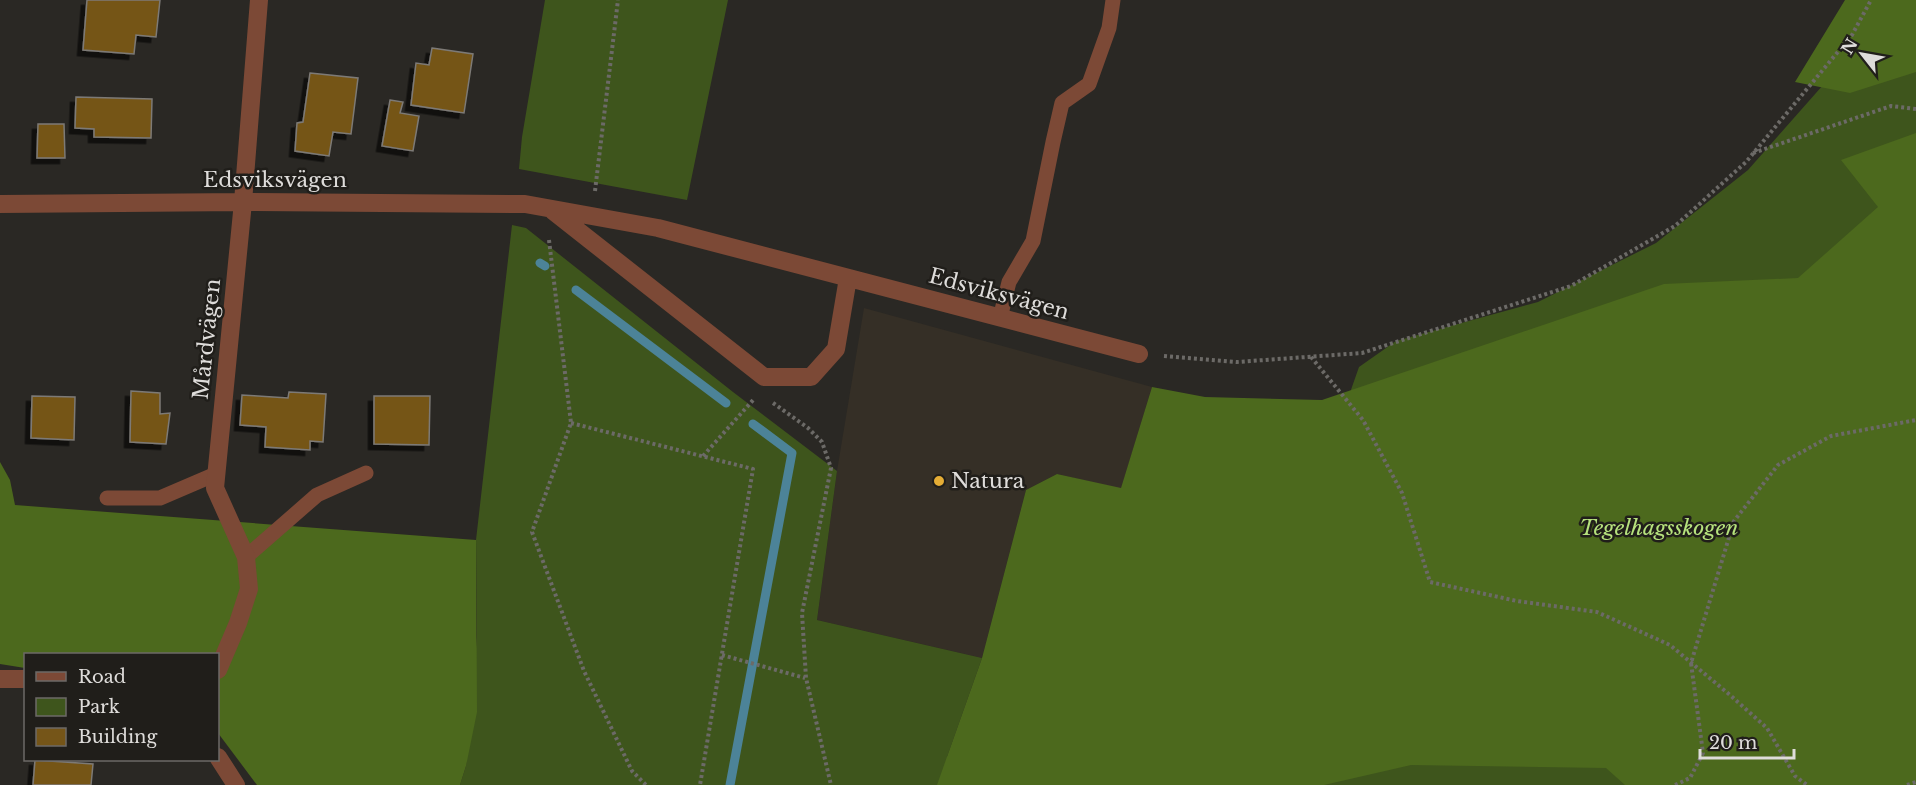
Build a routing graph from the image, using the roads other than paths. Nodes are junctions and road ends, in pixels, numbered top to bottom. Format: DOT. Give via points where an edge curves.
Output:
graph roads {
  1 [pos="259,0"];
  2 [pos="1113,0"];
  3 [pos="243,202"];
  4 [pos="0,204"];
  5 [pos="548,215"];
  6 [pos="848,278"];
  7 [pos="1000,318"];
  8 [pos="1139,354"];
  9 [pos="366,473"];
  10 [pos="216,474"];
  11 [pos="107,498"];
  12 [pos="246,557"];
  13 [pos="219,668"];
  14 [pos="0,679"];
  15 [pos="24,679"];
  16 [pos="219,759"];
  17 [pos="236,785"];
  1 -- 3 [label="street, Mårdvägen"];
  2 -- 7 [label="lane" via="1109,28 1089,84 1062,103 1033,241 1009,282"];
  3 -- 4 [label="street, Edsviksvägen"];
  3 -- 5 [label="street, Edsviksvägen" via="525,204"];
  3 -- 10 [label="street, Mårdvägen"];
  5 -- 6 [label="street, Edsviksvägen" via="592,216 658,228"];
  5 -- 6 [label="street, Edsviksvägen" via="765,377 811,378 836,349"];
  6 -- 7 [label="street, Edsviksvägen"];
  7 -- 8 [label="street, Edsviksvägen"];
  9 -- 12 [label="lane" via="317,495"];
  10 -- 11 [label="lane" via="160,498"];
  10 -- 12 [label="street, Mårdvägen" via="215,488"];
  12 -- 13 [label="street, Mårdvägen" via="249,589"];
  14 -- 15 [label="street"];
  16 -- 17 [label="street"];
}
